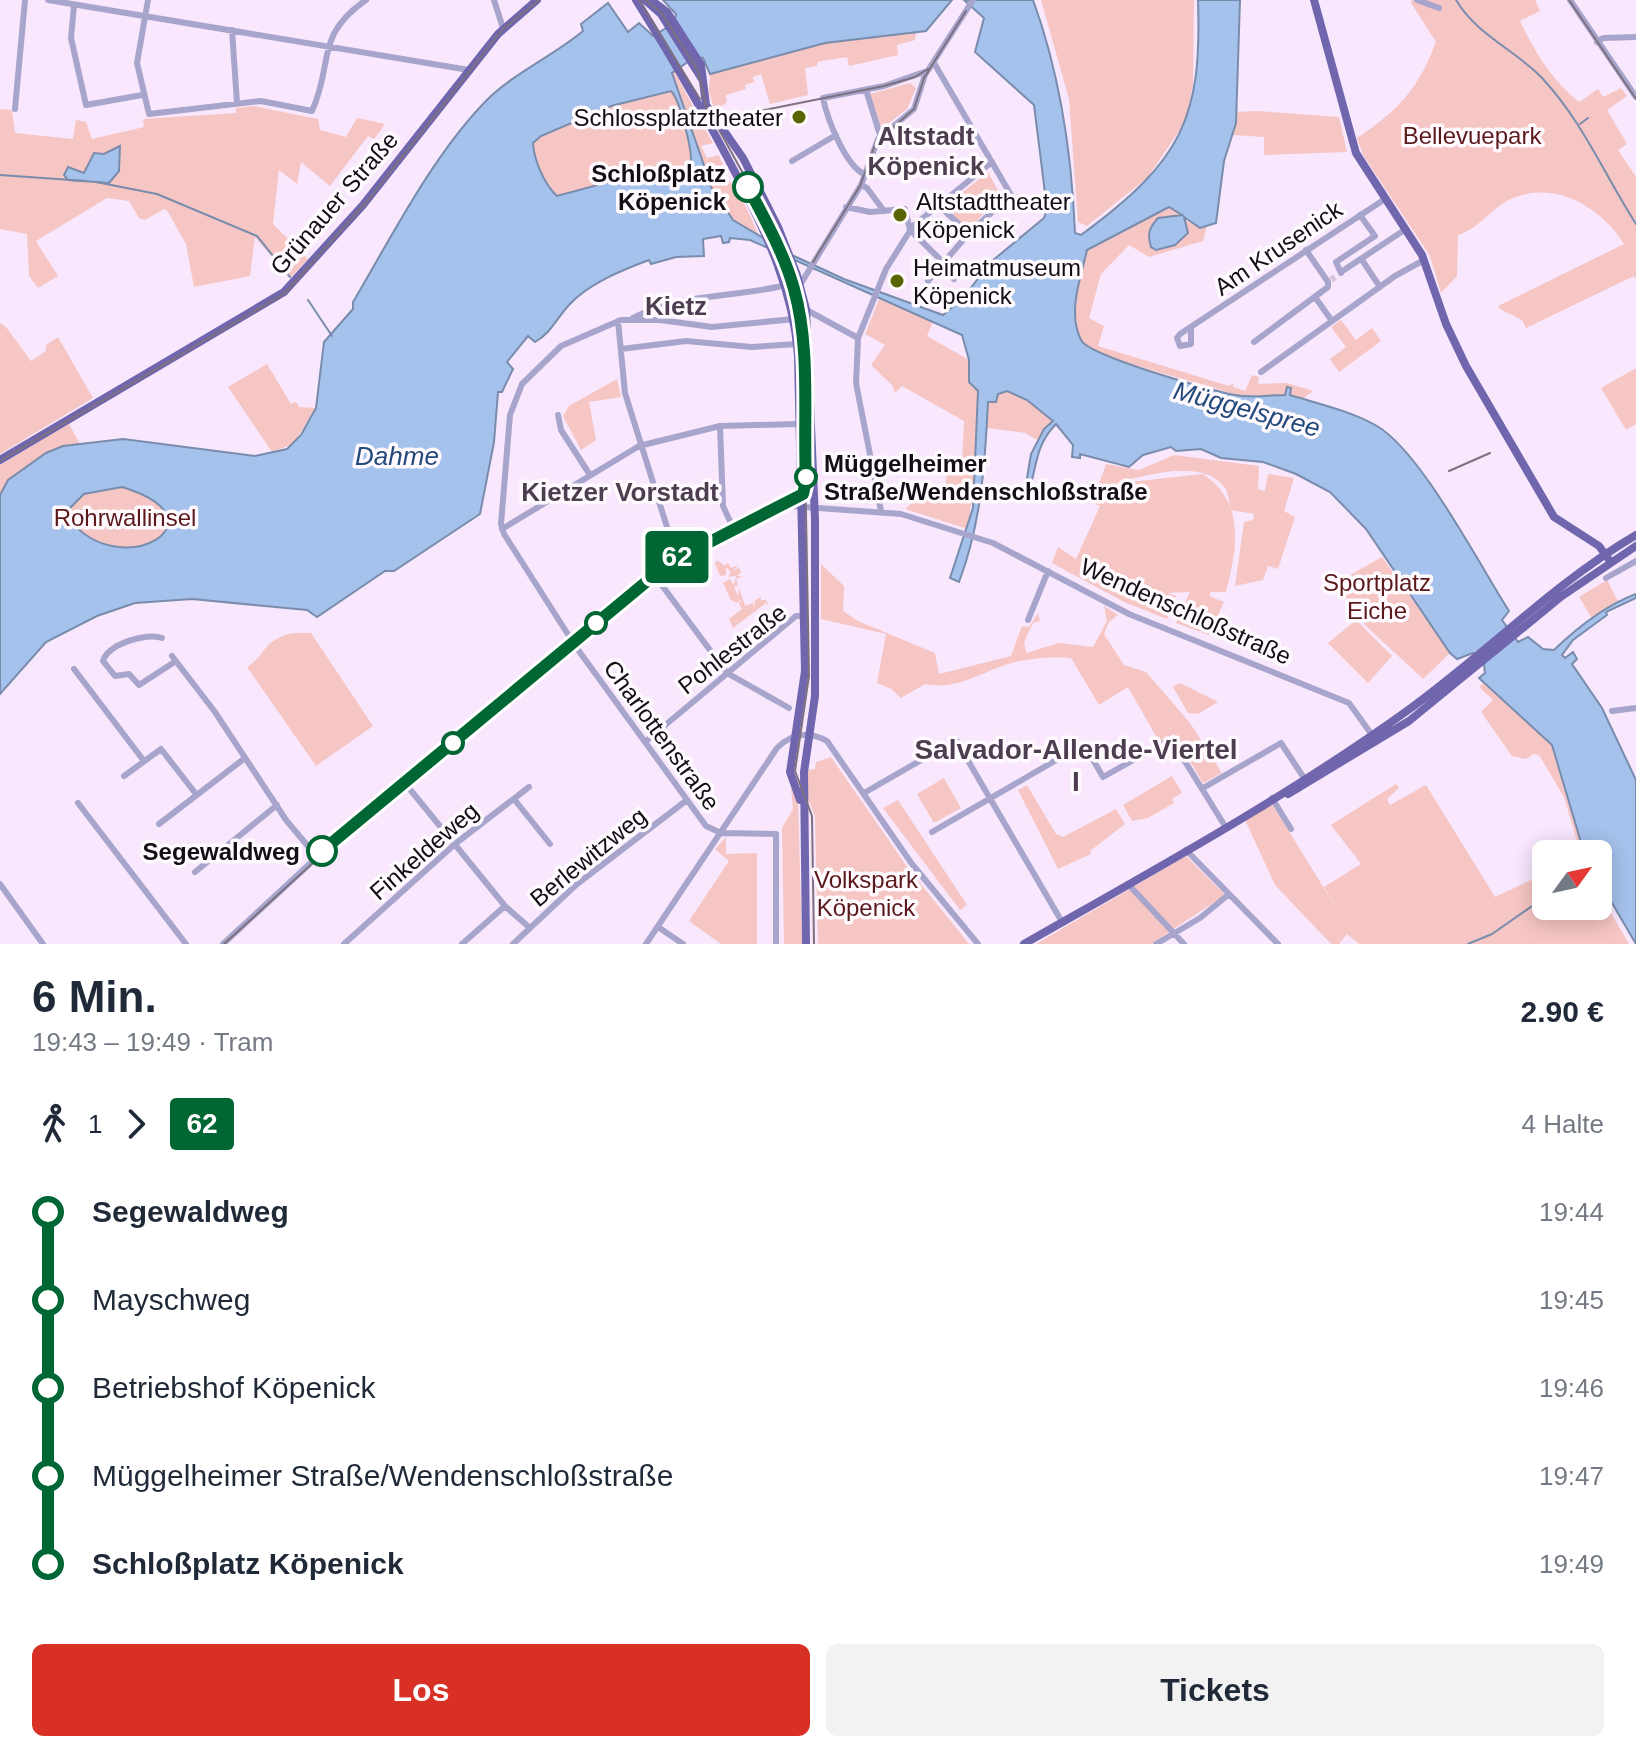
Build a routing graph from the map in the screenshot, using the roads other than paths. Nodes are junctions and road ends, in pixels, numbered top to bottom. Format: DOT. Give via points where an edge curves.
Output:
graph roads {
  1 [pos="25,0"];
  2 [pos="48,0"];
  3 [pos="148,0"];
  4 [pos="366,0"];
  5 [pos="494,0"];
  6 [pos="537,0"];
  7 [pos="636,0"];
  8 [pos="645,0"];
  9 [pos="651,0"];
  10 [pos="973,0"];
  11 [pos="1314,0"];
  12 [pos="1417,0"];
  13 [pos="1570,0"];
  14 [pos="74,5"];
  15 [pos="1439,8"];
  16 [pos="144,16"];
  17 [pos="668,20"];
  18 [pos="503,28"];
  19 [pos="232,30"];
  20 [pos="1636,37"];
  21 [pos="1597,42"];
  22 [pos="328,46"];
  23 [pos="932,65"];
  24 [pos="469,70"];
  25 [pos="909,79"];
  26 [pos="921,88"];
  27 [pos="866,90"];
  28 [pos="142,95"];
  29 [pos="1636,97"];
  30 [pos="237,103"];
  31 [pos="15,109"];
  32 [pos="836,135"];
  33 [pos="880,135"];
  34 [pos="792,161"];
  35 [pos="992,162"];
  36 [pos="864,174"];
  37 [pos="861,185"];
  38 [pos="1385,199"];
  39 [pos="939,206"];
  40 [pos="846,207"];
  41 [pos="884,211"];
  42 [pos="1360,215"];
  43 [pos="1406,229"];
  44 [pos="910,230"];
  45 [pos="969,233"];
  46 [pos="1375,236"];
  47 [pos="1379,247"];
  48 [pos="1306,250"];
  49 [pos="1348,253"];
  50 [pos="1359,260"];
  51 [pos="1424,260"];
  52 [pos="942,265"];
  53 [pos="1336,276"];
  54 [pos="930,279"];
  55 [pos="954,279"];
  56 [pos="785,282"];
  57 [pos="800,285"];
  58 [pos="1380,287"];
  59 [pos="1315,297"];
  60 [pos="806,309"];
  61 [pos="633,318"];
  62 [pos="794,319"];
  63 [pos="618,321"];
  64 [pos="1332,321"];
  65 [pos="1191,327"];
  66 [pos="858,338"];
  67 [pos="1254,342"];
  68 [pos="797,344"];
  69 [pos="621,349"];
  70 [pos="1261,372"];
  71 [pos="558,415"];
  72 [pos="798,424"];
  73 [pos="720,426"];
  74 [pos="639,446"];
  75 [pos="0,460"];
  76 [pos="590,475"];
  77 [pos="800,505"];
  78 [pos="815,506"];
  79 [pos="881,511"];
  80 [pos="502,529"];
  81 [pos="734,530"];
  82 [pos="1636,535"];
  83 [pos="1636,546"];
  84 [pos="1608,557"];
  85 [pos="677,559"];
  86 [pos="1636,561"];
  87 [pos="1048,571"];
  88 [pos="655,576"];
  89 [pos="1606,578"];
  90 [pos="804,616"];
  91 [pos="1028,620"];
  92 [pos="162,638"];
  93 [pos="573,643"];
  94 [pos="74,669"];
  95 [pos="727,673"];
  96 [pos="789,708"];
  97 [pos="1633,708"];
  98 [pos="1612,711"];
  99 [pos="1636,716"];
  100 [pos="808,735"];
  101 [pos="794,736"];
  102 [pos="1374,738"];
  103 [pos="645,742"];
  104 [pos="774,752"];
  105 [pos="792,753"];
  106 [pos="245,758"];
  107 [pos="144,761"];
  108 [pos="124,776"];
  109 [pos="1304,778"];
  110 [pos="404,782"];
  111 [pos="529,787"];
  112 [pos="1203,788"];
  113 [pos="864,793"];
  114 [pos="196,794"];
  115 [pos="1272,798"];
  116 [pos="514,799"];
  117 [pos="991,799"];
  118 [pos="687,800"];
  119 [pos="78,803"];
  120 [pos="277,805"];
  121 [pos="159,824"];
  122 [pos="1225,826"];
  123 [pos="1291,829"];
  124 [pos="932,832"];
  125 [pos="721,833"];
  126 [pos="455,844"];
  127 [pos="550,844"];
  128 [pos="1186,850"];
  129 [pos="805,855"];
  130 [pos="317,857"];
  131 [pos="195,872"];
  132 [pos="0,884"];
  133 [pos="1128,884"];
  134 [pos="1228,895"];
  135 [pos="505,906"];
  136 [pos="1062,922"];
  137 [pos="658,927"];
  138 [pos="530,928"];
  139 [pos="1174,934"];
  140 [pos="1273,942"];
  141 [pos="43,944"];
  142 [pos="186,944"];
  143 [pos="223,944"];
  144 [pos="344,944"];
  145 [pos="462,944"];
  146 [pos="513,944"];
  147 [pos="646,944"];
  148 [pos="683,944"];
  149 [pos="776,944"];
  150 [pos="806,944"];
  151 [pos="978,944"];
  152 [pos="1024,944"];
  153 [pos="1156,944"];
  154 [pos="1184,944"];
  1 -- 31 [label="street"];
  2 -- 14 [label="street"];
  3 -- 16 [label="street"];
  4 -- 22 [label="street" via="345,15"];
  5 -- 18 [label="street"];
  6 -- 18 [label="main road, Grünauer Straße"];
  7 -- 56 [label="main road" via="681,72 776,254"];
  8 -- 17 [label="main road"];
  9 -- 17 [label="main road"];
  10 -- 23 [label="street"];
  11 -- 38 [label="main road" via="1353,147"];
  12 -- 15 [label="street"];
  13 -- 21 [label="street"];
  14 -- 16 [label="street"];
  14 -- 28 [label="street" via="71,38 86,105"];
  16 -- 19 [label="street"];
  16 -- 28 [label="street" via="137,63"];
  17 -- 57 [label="main road" via="696,64 707,106 745,162"];
  18 -- 24 [label="main road, Grünauer Straße"];
  19 -- 22 [label="street"];
  19 -- 30 [label="street"];
  20 -- 21 [label="street"];
  21 -- 29 [label="street"];
  22 -- 24 [label="street"];
  22 -- 30 [label="street" via="312,111 266,102"];
  23 -- 25 [label="street"];
  23 -- 26 [label="street"];
  23 -- 35 [label="street"];
  24 -- 75 [label="main road, Grünauer Straße" via="364,204 284,292"];
  25 -- 26 [label="street"];
  25 -- 27 [label="street"];
  26 -- 33 [label="street" via="913,111"];
  27 -- 32 [label="street" via="823,98"];
  27 -- 33 [label="street"];
  28 -- 30 [label="street" via="149,114"];
  32 -- 34 [label="street"];
  32 -- 36 [label="street"];
  33 -- 36 [label="street"];
  35 -- 39 [label="street"];
  35 -- 45 [label="street" via="1011,195"];
  36 -- 37 [label="street"];
  37 -- 40 [label="street"];
  37 -- 41 [label="street"];
  38 -- 42 [label="street, Am Krusenick"];
  38 -- 43 [label="main road"];
  39 -- 44 [label="street"];
  39 -- 45 [label="street"];
  40 -- 41 [label="street"];
  40 -- 57 [label="street"];
  41 -- 44 [label="street" via="905,209"];
  42 -- 46 [label="street"];
  42 -- 48 [label="street, Am Krusenick"];
  43 -- 47 [label="street"];
  43 -- 51 [label="main road"];
  44 -- 52 [label="street"];
  44 -- 66 [label="street" via="892,257"];
  45 -- 52 [label="street"];
  46 -- 47 [label="street"];
  46 -- 49 [label="street"];
  47 -- 50 [label="street"];
  48 -- 53 [label="street"];
  48 -- 65 [label="street, Am Krusenick"];
  49 -- 50 [label="street"];
  49 -- 53 [label="street" via="1336,262"];
  50 -- 53 [label="street"];
  50 -- 58 [label="street"];
  51 -- 58 [label="street"];
  51 -- 84 [label="main road" via="1453,340 1550,510"];
  52 -- 54 [label="street"];
  52 -- 55 [label="street"];
  53 -- 59 [label="street"];
  56 -- 60 [label="street"];
  56 -- 61 [label="street" via="737,295 670,302"];
  56 -- 62 [label="main road"];
  57 -- 60 [label="main road"];
  58 -- 64 [label="street"];
  59 -- 64 [label="street"];
  59 -- 67 [label="street"];
  60 -- 66 [label="street"];
  60 -- 78 [label="main road"];
  61 -- 62 [label="street" via="694,327"];
  61 -- 63 [label="street"];
  62 -- 68 [label="main road"];
  63 -- 69 [label="street"];
  63 -- 80 [label="street" via="567,342 519,389 510,415"];
  64 -- 70 [label="street"];
  66 -- 79 [label="street" via="856,383"];
  68 -- 69 [label="street" via="752,347 686,341"];
  68 -- 72 [label="main road"];
  69 -- 74 [label="street" via="623,386"];
  71 -- 76 [label="street" via="561,430"];
  72 -- 73 [label="street"];
  72 -- 77 [label="main road"];
  73 -- 74 [label="street"];
  73 -- 81 [label="street" via="723,506"];
  74 -- 76 [label="street"];
  74 -- 85 [label="street"];
  76 -- 80 [label="street"];
  77 -- 78 [label="street, Wendenschloßstraße"];
  77 -- 81 [label="street, Wendenschloßstraße"];
  77 -- 90 [label="main road"];
  78 -- 79 [label="street, Wendenschloßstraße"];
  78 -- 100 [label="main road" via="815,696"];
  79 -- 87 [label="street, Wendenschloßstraße" via="960,530"];
  80 -- 93 [label="street, Charlottenstraße"];
  81 -- 85 [label="street, Wendenschloßstraße"];
  82 -- 84 [label="main road"];
  83 -- 84 [label="main road"];
  84 -- 102 [label="main road"];
  85 -- 88 [label="street, Wendenschloßstraße"];
  86 -- 89 [label="street"];
  87 -- 91 [label="street"];
  87 -- 102 [label="street, Wendenschloßstraße" via="1129,614 1349,703"];
  88 -- 93 [label="street, Wendenschloßstraße"];
  88 -- 95 [label="street"];
  90 -- 95 [label="street, Pohlestraße" via="796,616"];
  90 -- 101 [label="main road" via="805,682"];
  92 -- 106 [label="street" via="119,646 105,654 105,664 115,676 129,674 142,685 174,658"];
  93 -- 103 [label="street, Charlottenstraße"];
  93 -- 110 [label="street, Wendenschloßstraße"];
  94 -- 107 [label="street"];
  95 -- 96 [label="street"];
  95 -- 103 [label="street, Pohlestraße"];
  97 -- 98 [label="street"];
  97 -- 99 [label="street"];
  100 -- 101 [label="street"];
  100 -- 113 [label="street" via="827,741"];
  100 -- 129 [label="main road"];
  101 -- 104 [label="street"];
  101 -- 105 [label="main road"];
  102 -- 109 [label="main road"];
  102 -- 115 [label="main road" via="1307,784"];
  103 -- 118 [label="street, Charlottenstraße"];
  104 -- 105 [label="street"];
  104 -- 125 [label="street"];
  105 -- 129 [label="main road" via="790,772 800,800"];
  106 -- 114 [label="street"];
  106 -- 120 [label="street"];
  107 -- 108 [label="street"];
  107 -- 114 [label="street" via="163,750"];
  109 -- 112 [label="street" via="1281,743"];
  109 -- 115 [label="main road"];
  110 -- 126 [label="street"];
  110 -- 130 [label="street, Wendenschloßstraße"];
  111 -- 116 [label="street, Finkeldeweg"];
  112 -- 117 [label="street" via="1171,739 1103,777 1084,744"];
  112 -- 122 [label="street"];
  113 -- 117 [label="street" via="956,740"];
  113 -- 151 [label="street" via="912,864"];
  114 -- 121 [label="street"];
  115 -- 122 [label="main road"];
  115 -- 123 [label="street"];
  116 -- 126 [label="street, Finkeldeweg"];
  116 -- 127 [label="street"];
  117 -- 124 [label="street"];
  117 -- 136 [label="street"];
  118 -- 125 [label="street, Charlottenstraße" via="709,828"];
  118 -- 138 [label="street, Berlewitzweg" via="577,884"];
  119 -- 142 [label="street"];
  120 -- 130 [label="street"];
  120 -- 131 [label="street"];
  122 -- 128 [label="main road"];
  125 -- 137 [label="street"];
  125 -- 149 [label="street" via="776,834"];
  126 -- 135 [label="street"];
  126 -- 144 [label="street, Finkeldeweg"];
  128 -- 133 [label="main road"];
  128 -- 134 [label="street"];
  129 -- 150 [label="main road"];
  130 -- 143 [label="street, Wendenschloßstraße"];
  132 -- 141 [label="street"];
  133 -- 136 [label="main road"];
  133 -- 139 [label="street"];
  134 -- 139 [label="street"];
  134 -- 140 [label="street"];
  135 -- 138 [label="street"];
  135 -- 145 [label="street"];
  136 -- 152 [label="main road"];
  137 -- 147 [label="street"];
  137 -- 148 [label="street"];
  138 -- 146 [label="street, Berlewitzweg"];
  139 -- 153 [label="street"];
  139 -- 154 [label="street"];
}
